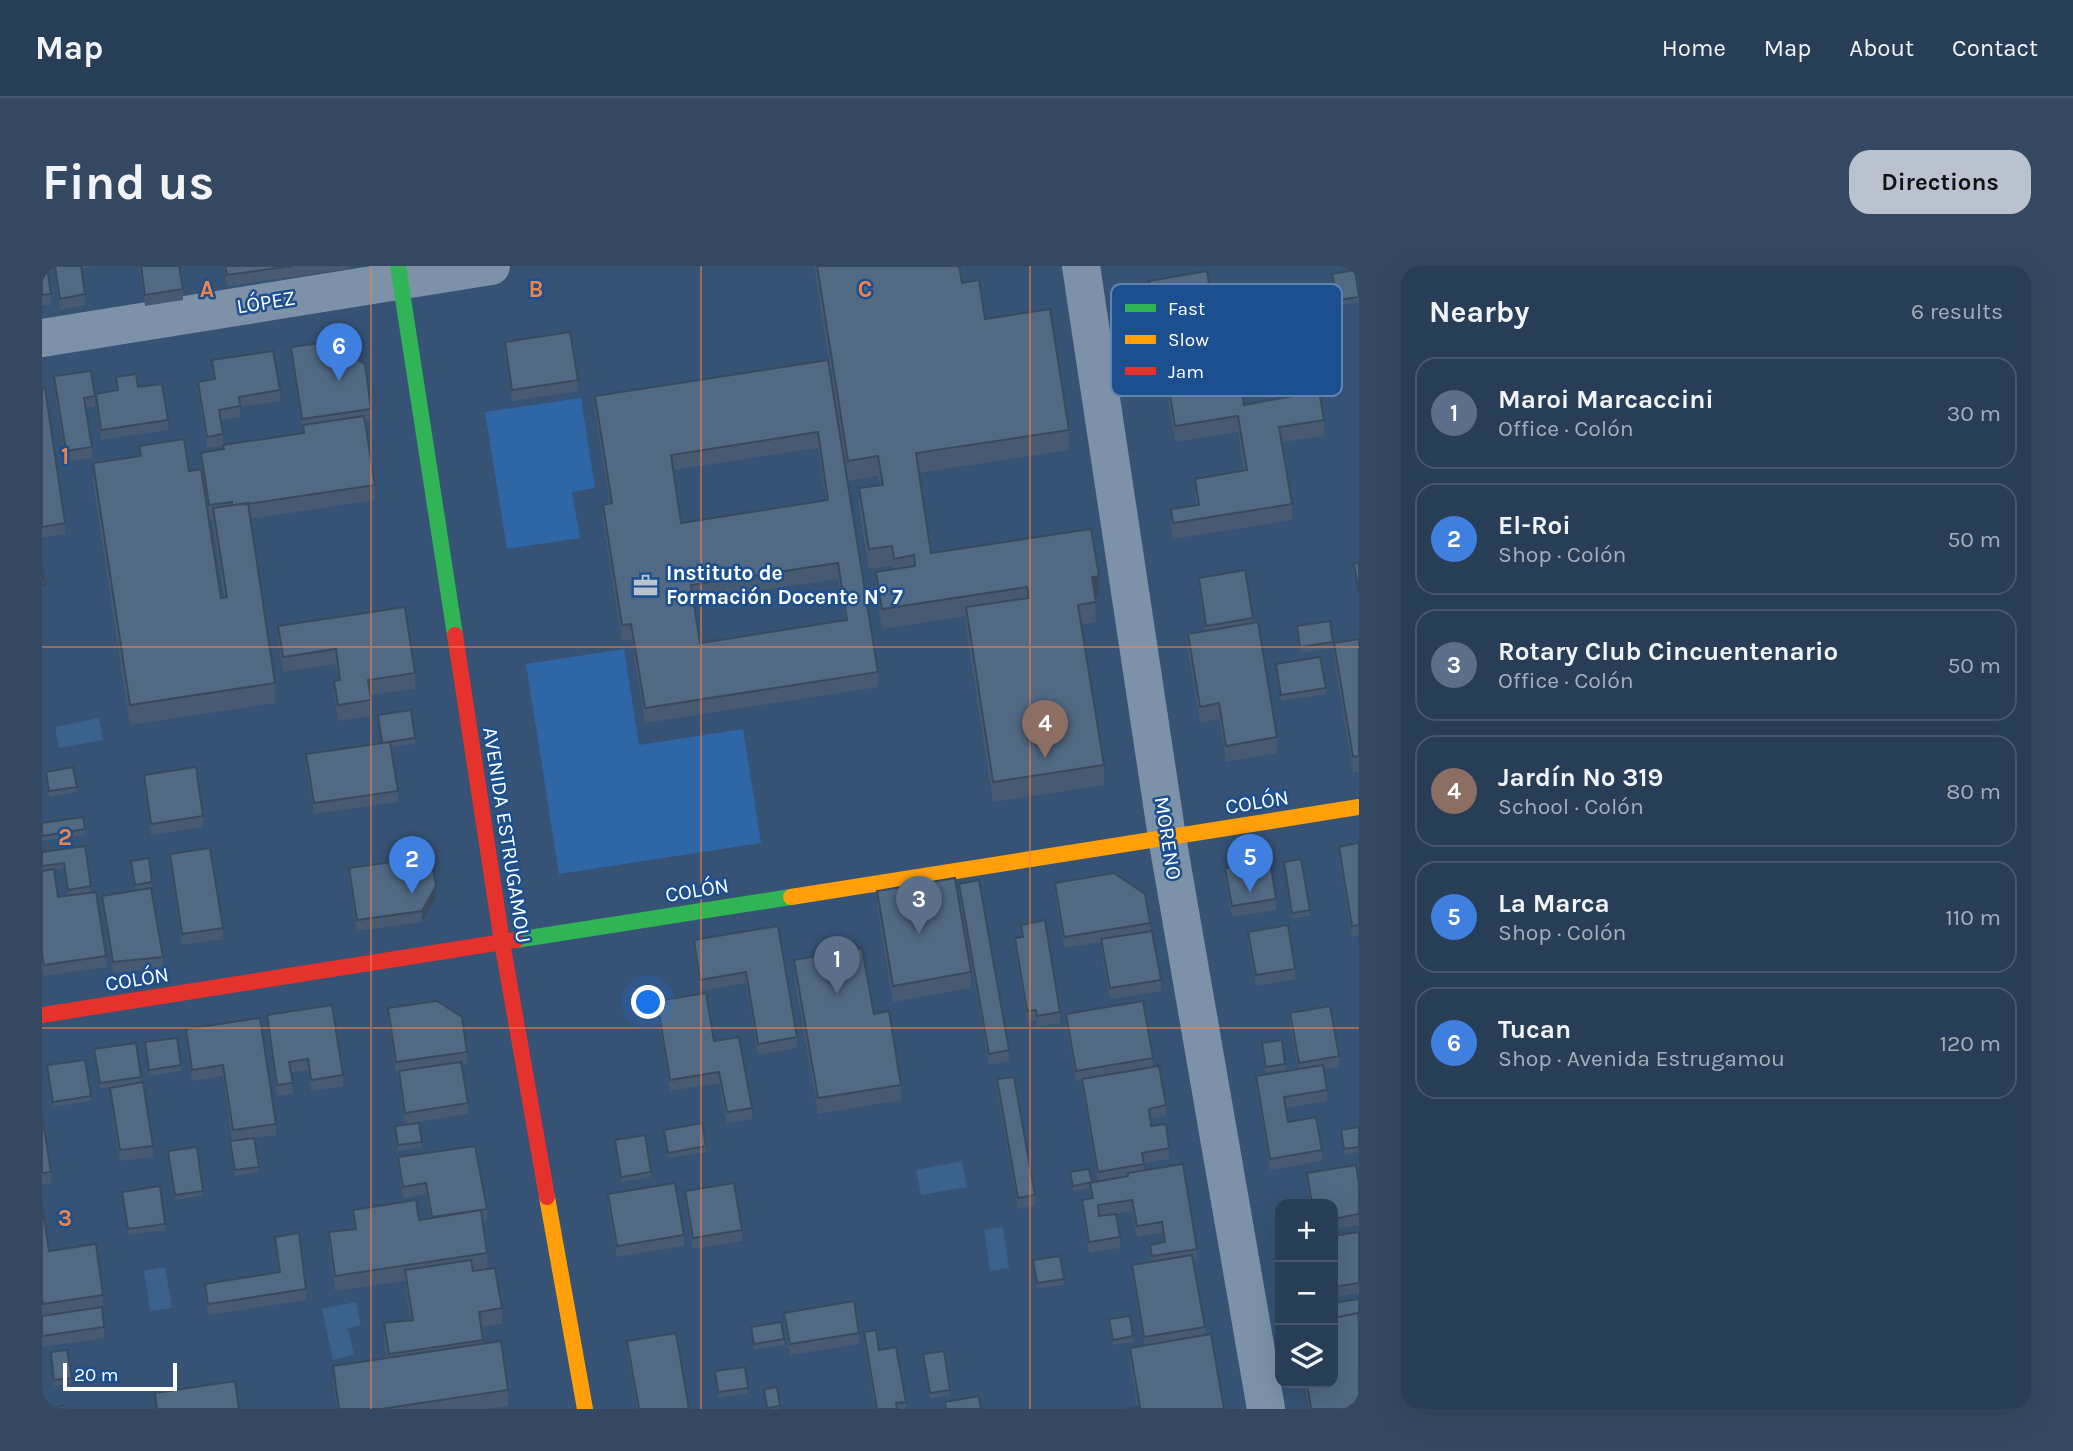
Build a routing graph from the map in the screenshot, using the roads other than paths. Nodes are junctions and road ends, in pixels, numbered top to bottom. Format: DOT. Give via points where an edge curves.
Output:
graph roads {
  1 [pos="491,266"];
  2 [pos="1080,266"];
  3 [pos="399,273"];
  4 [pos="42,338"];
  5 [pos="1359,807"];
  6 [pos="1167,837"];
  7 [pos="502,942"];
  8 [pos="42,1015"];
  9 [pos="585,1409"];
  10 [pos="1266,1409"];
  1 -- 3 [label="street, LÓPEZ"];
  2 -- 6 [label="street, MORENO"];
  3 -- 4 [label="street, LÓPEZ"];
  3 -- 7 [label="street, AVENIDA ESTRUGAMOU"];
  5 -- 6 [label="street, COLÓN"];
  6 -- 7 [label="street, COLÓN"];
  6 -- 10 [label="street, MORENO"];
  7 -- 8 [label="street, COLÓN"];
  7 -- 9 [label="street, AVENIDA ESTRUGAMOU"];
}
